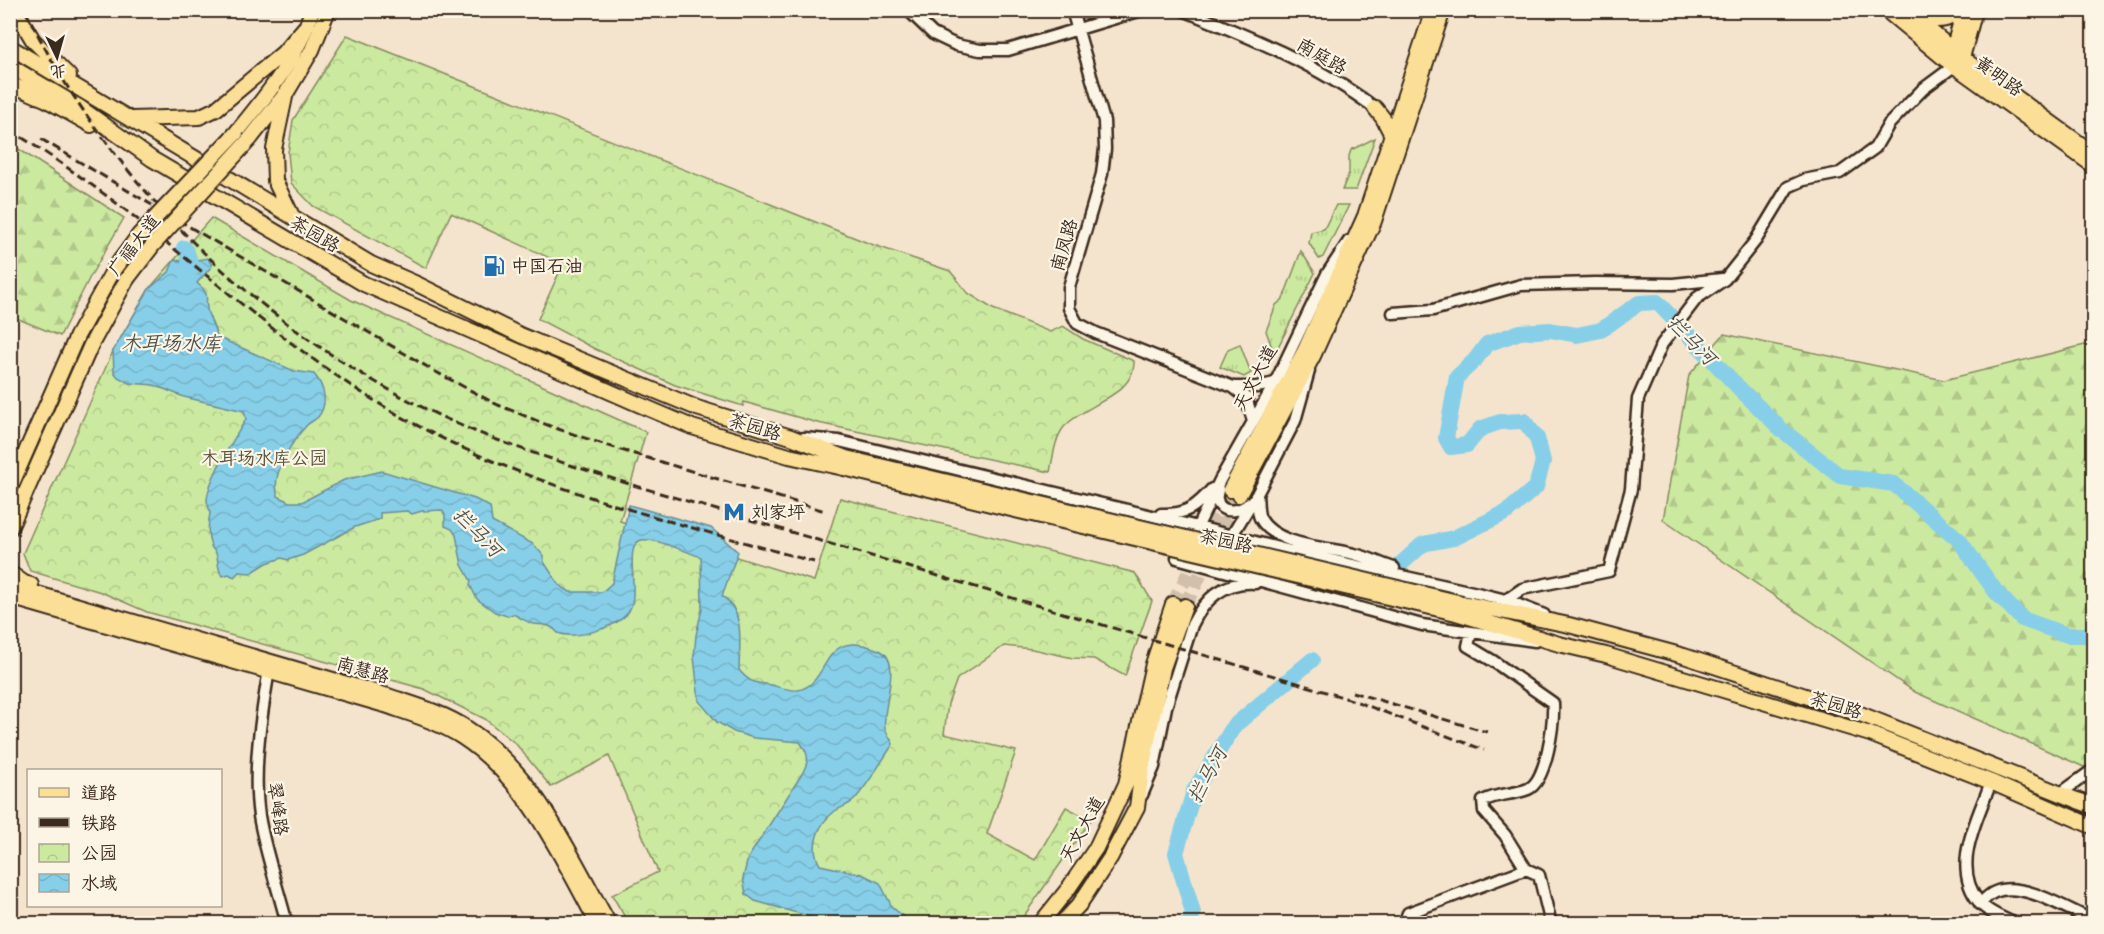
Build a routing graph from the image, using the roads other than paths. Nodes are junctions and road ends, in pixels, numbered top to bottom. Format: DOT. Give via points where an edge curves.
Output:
graph roads {
  1 [pos="15,10"];
  2 [pos="312,10"];
  3 [pos="328,10"];
  4 [pos="908,10"];
  5 [pos="1072,10"];
  6 [pos="1142,10"];
  7 [pos="1183,10"];
  8 [pos="1433,10"];
  9 [pos="1443,10"];
  10 [pos="1886,10"];
  11 [pos="1958,10"];
  12 [pos="1964,10"];
  13 [pos="1975,10"];
  14 [pos="1908,12"];
  15 [pos="308,24"];
  16 [pos="1078,31"];
  17 [pos="10,47"];
  18 [pos="1953,58"];
  19 [pos="10,66"];
  20 [pos="10,84"];
  21 [pos="83,91"];
  22 [pos="286,92"];
  23 [pos="1403,100"];
  24 [pos="1375,108"];
  25 [pos="132,119"];
  26 [pos="1392,135"];
  27 [pos="2094,154"];
  28 [pos="152,159"];
  29 [pos="2094,166"];
  30 [pos="1365,216"];
  31 [pos="293,218"];
  32 [pos="1725,279"];
  33 [pos="1393,314"];
  34 [pos="1313,356"];
  35 [pos="1275,383"];
  36 [pos="1233,387"];
  37 [pos="1253,422"];
  38 [pos="791,438"];
  39 [pos="845,463"];
  40 [pos="10,488"];
  41 [pos="1230,488"];
  42 [pos="1257,494"];
  43 [pos="1138,513"];
  44 [pos="1198,527"];
  45 [pos="10,528"];
  46 [pos="1231,536"];
  47 [pos="1290,551"];
  48 [pos="1178,558"];
  49 [pos="1215,567"];
  50 [pos="10,573"];
  51 [pos="1430,582"];
  52 [pos="10,586"];
  53 [pos="1279,586"];
  54 [pos="10,597"];
  55 [pos="1506,600"];
  56 [pos="1186,607"];
  57 [pos="1459,608"];
  58 [pos="10,610"];
  59 [pos="72,615"];
  60 [pos="117,618"];
  61 [pos="1569,625"];
  62 [pos="1471,633"];
  63 [pos="1559,644"];
  64 [pos="269,667"];
  65 [pos="2094,769"];
  66 [pos="1991,782"];
  67 [pos="2061,793"];
  68 [pos="2089,805"];
  69 [pos="2094,827"];
  70 [pos="1526,869"];
  71 [pos="1980,904"];
  72 [pos="2094,921"];
  73 [pos="287,924"];
  74 [pos="598,924"];
  75 [pos="609,924"];
  76 [pos="1040,924"];
  77 [pos="1061,924"];
  78 [pos="1404,924"];
  79 [pos="1551,924"];
  80 [pos="2016,924"];
  1 -- 21 [label="main road" via="33,40"];
  2 -- 15 [label="main road, 广福大道"];
  3 -- 22 [label="main road, 广福大道" via="312,50"];
  4 -- 16 [label="street" via="933,34 956,45 980,50 1008,50"];
  5 -- 16 [label="street, 南凤路"];
  6 -- 16 [label="street"];
  7 -- 24 [label="street, 南庭路" via="1285,53"];
  8 -- 23 [label="main road, 天文大道"];
  9 -- 34 [label="main road, 天文大道" via="1374,221"];
  10 -- 18 [label="main road, 黄明路"];
  11 -- 14 [label="main road" via="1937,21"];
  12 -- 18 [label="main road"];
  13 -- 18 [label="main road"];
  14 -- 18 [label="main road, 黄明路"];
  15 -- 25 [label="main road" via="283,53 216,109 200,117"];
  15 -- 40 [label="main road, 广福大道, bridge" via="298,48 236,133 140,235 114,269 77,336"];
  16 -- 36 [label="street, 南凤路" via="1104,122 1105,148 1102,174 1069,287 1069,308 1077,323 1096,333"];
  17 -- 21 [label="main road, 茶园路"];
  18 -- 27 [label="main road, 黄明路"];
  18 -- 29 [label="main road, 黄明路"];
  18 -- 32 [label="street" via="1889,124 1875,148 1840,173 1788,187 1756,240"];
  19 -- 28 [label="main road, 茶园路" via="79,106"];
  20 -- 28 [label="main road" via="45,99"];
  21 -- 25 [label="main road, 茶园路"];
  22 -- 31 [label="main road" via="274,149 274,181"];
  22 -- 45 [label="main road, 广福大道, bridge" via="250,140 153,245 128,279 91,345"];
  23 -- 24 [label="main road"];
  23 -- 26 [label="main road, 天文大道"];
  24 -- 26 [label="main road"];
  25 -- 31 [label="main road, 茶园路"];
  26 -- 30 [label="main road, 天文大道"];
  28 -- 39 [label="main road, 茶园路" via="375,289 692,427 789,456"];
  30 -- 35 [label="street, 天文大道" via="1327,274"];
  30 -- 41 [label="main road, 天文大道" via="1305,350"];
  31 -- 38 [label="main road, 茶园路" via="371,264 520,335 696,408"];
  32 -- 33 [label="street" via="1672,284 1521,285 1433,310"];
  32 -- 55 [label="street" via="1696,298 1662,344 1638,399 1631,489 1609,571 1522,589"];
  34 -- 41 [label="main road, 天文大道"];
  34 -- 42 [label="street, 天文大道" via="1295,421"];
  35 -- 36 [label="street"];
  35 -- 37 [label="street, 天文大道"];
  36 -- 37 [label="street" via="1245,397"];
  37 -- 41 [label="street, 天文大道"];
  38 -- 39 [label="main road, 茶园路"];
  38 -- 43 [label="street, 茶园路" via="839,441"];
  39 -- 57 [label="main road, 茶园路, bridge" via="1015,510"];
  41 -- 42 [label="street" via="1216,499 1228,510 1246,507"];
  41 -- 43 [label="street" via="1184,512"];
  41 -- 44 [label="street, 天文大道"];
  42 -- 46 [label="street, 天文大道"];
  42 -- 51 [label="street" via="1259,517 1278,536 1356,554"];
  43 -- 44 [label="street, 茶园路"];
  44 -- 46 [label="street, 茶园路"];
  44 -- 48 [label="street, 天文大道"];
  46 -- 47 [label="street, 茶园路"];
  46 -- 49 [label="street, 天文大道"];
  47 -- 51 [label="street, 茶园路"];
  47 -- 53 [label="street" via="1270,554 1265,560 1266,575"];
  48 -- 49 [label="street, 茶园路"];
  49 -- 53 [label="street, 茶园路"];
  50 -- 60 [label="main road" via="24,583 62,594"];
  51 -- 55 [label="street, 茶园路"];
  52 -- 60 [label="main road, 南慧路"];
  53 -- 56 [label="street" via="1248,583 1224,588"];
  53 -- 62 [label="street, 茶园路"];
  54 -- 59 [label="main road, 南慧路"];
  55 -- 61 [label="street, 茶园路"];
  56 -- 76 [label="main road, 天文大道" via="1153,664 1126,784 1096,848"];
  56 -- 77 [label="main road, 天文大道" via="1163,668 1137,807 1110,858 1079,905"];
  57 -- 61 [label="main road, 茶园路"];
  57 -- 63 [label="main road, 茶园路"];
  58 -- 59 [label="main road" via="21,607"];
  59 -- 64 [label="main road, 南慧路"];
  60 -- 64 [label="main road, 南慧路"];
  61 -- 67 [label="main road, 茶园路" via="1684,656 1863,715"];
  62 -- 63 [label="street, 茶园路"];
  62 -- 70 [label="street" via="1468,646 1553,703 1554,719 1541,775 1530,789 1483,801 1484,811"];
  63 -- 66 [label="main road, 茶园路" via="1870,734"];
  64 -- 73 [label="street, 翠峰路" via="257,789 263,834"];
  64 -- 74 [label="main road, 南慧路" via="415,715 461,736 518,788"];
  64 -- 75 [label="main road, 南慧路" via="429,710 468,728 526,782"];
  65 -- 67 [label="street"];
  66 -- 69 [label="main road, 茶园路"];
  66 -- 71 [label="street" via="1965,864 1968,885"];
  67 -- 68 [label="main road, 茶园路"];
  70 -- 78 [label="street" via="1408,912"];
  70 -- 79 [label="street" via="1539,875"];
  71 -- 72 [label="street" via="1994,892 2013,888"];
  71 -- 80 [label="street"];
}
